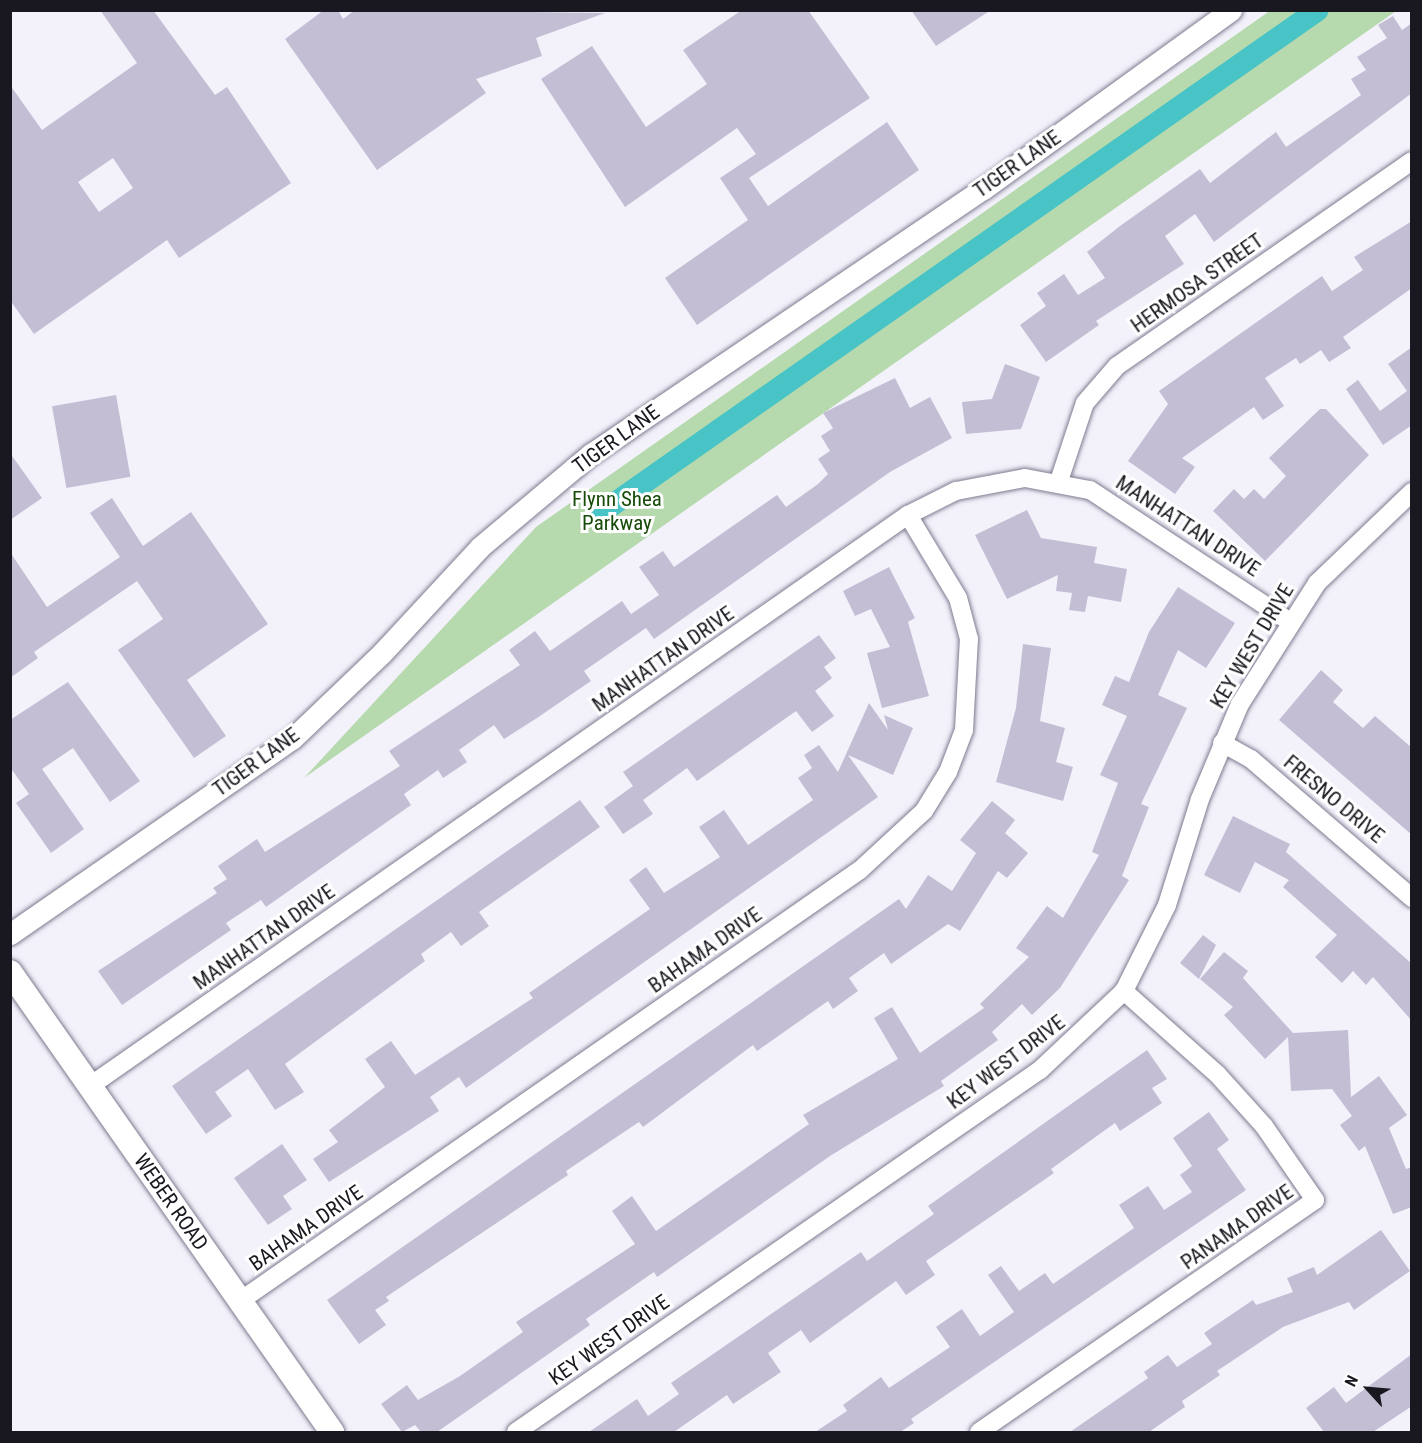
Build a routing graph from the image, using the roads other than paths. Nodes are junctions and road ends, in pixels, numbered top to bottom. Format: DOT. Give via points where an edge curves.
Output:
graph roads {
  1 [pos="1231,10"];
  2 [pos="1412,161"];
  3 [pos="1059,481"];
  4 [pos="1412,492"];
  5 [pos="908,515"];
  6 [pos="1290,621"];
  7 [pos="1222,743"];
  8 [pos="1412,898"];
  9 [pos="10,934"];
  10 [pos="10,972"];
  11 [pos="1124,991"];
  12 [pos="90,1086"];
  13 [pos="240,1301"];
  14 [pos="332,1432"];
  15 [pos="516,1432"];
  16 [pos="979,1432"];
  1 -- 9 [label="street, TIGER LANE" via="983,189 591,454 480,547 382,653 292,739"];
  2 -- 3 [label="street, HERMOSA STREET" via="1117,366 1085,403"];
  3 -- 5 [label="street, MANHATTAN DRIVE" via="994,480 956,491"];
  3 -- 6 [label="street, MANHATTAN DRIVE" via="1123,507"];
  4 -- 6 [label="street, KEY WEST DRIVE" via="1356,540"];
  5 -- 12 [label="street, MANHATTAN DRIVE"];
  5 -- 13 [label="street, BAHAMA DRIVE" via="958,598 969,639 964,730 948,772 924,811 860,870"];
  6 -- 7 [label="street, KEY WEST DRIVE"];
  7 -- 8 [label="street, FRESNO DRIVE" via="1260,766"];
  7 -- 11 [label="street, KEY WEST DRIVE" via="1167,905"];
  10 -- 12 [label="main road, WEBER ROAD"];
  11 -- 15 [label="street, KEY WEST DRIVE" via="1040,1070"];
  11 -- 16 [label="street, PANAMA DRIVE" via="1217,1074 1283,1150 1315,1200"];
  12 -- 13 [label="main road, WEBER ROAD"];
  13 -- 14 [label="main road, WEBER ROAD"];
}
